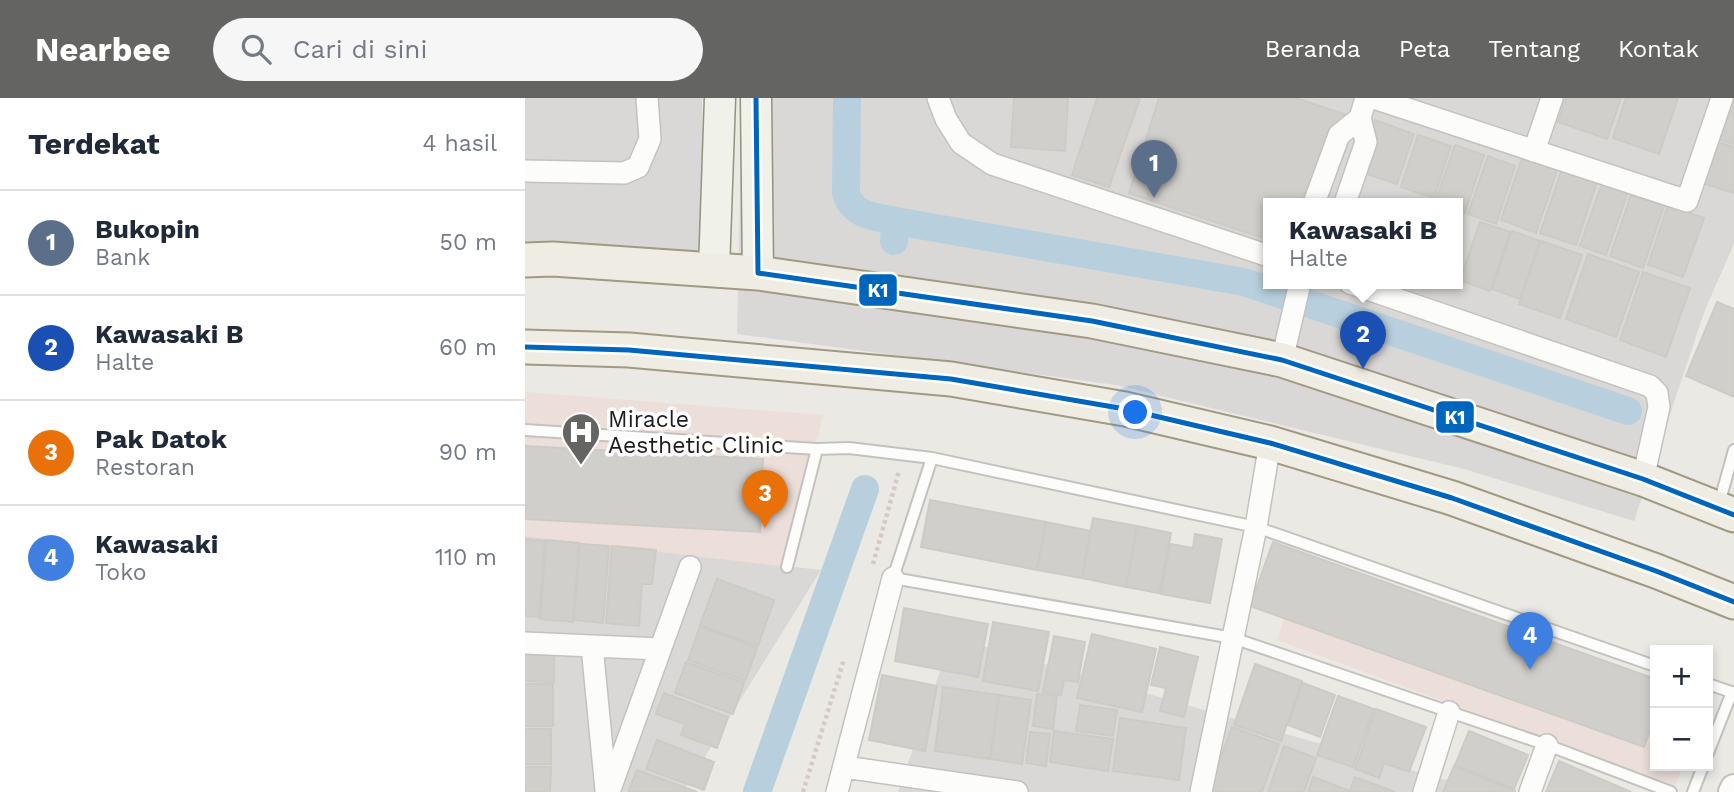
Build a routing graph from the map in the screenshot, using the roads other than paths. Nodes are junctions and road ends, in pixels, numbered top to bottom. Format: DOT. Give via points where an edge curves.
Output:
graph roads {
  1 [pos="647,98"];
  2 [pos="938,98"];
  3 [pos="1374,98"];
  4 [pos="1552,98"];
  5 [pos="1722,98"];
  6 [pos="1363,108"];
  7 [pos="720,109"];
  8 [pos="757,110"];
  9 [pos="1534,151"];
  10 [pos="525,171"];
  11 [pos="1316,198"];
  12 [pos="1347,198"];
  13 [pos="1263,254"];
  14 [pos="525,260"];
  15 [pos="714,270"];
  16 [pos="758,273"];
  17 [pos="1298,289"];
  18 [pos="1367,289"];
  19 [pos="525,347"];
  20 [pos="1282,360"];
  21 [pos="525,430"];
  22 [pos="1270,443"];
  23 [pos="817,449"];
  24 [pos="1734,450"];
  25 [pos="932,458"];
  26 [pos="1643,479"];
  27 [pos="1725,512"];
  28 [pos="1256,527"];
  29 [pos="689,567"];
  30 [pos="787,567"];
  31 [pos="893,578"];
  32 [pos="1734,602"];
  33 [pos="1233,638"];
  34 [pos="525,643"];
  35 [pos="592,646"];
  36 [pos="660,649"];
  37 [pos="1650,664"];
  38 [pos="1713,686"];
  39 [pos="1733,693"];
  40 [pos="1450,712"];
  41 [pos="1713,741"];
  42 [pos="1547,746"];
  43 [pos="845,767"];
  44 [pos="1701,771"];
  45 [pos="608,792"];
  46 [pos="837,792"];
  47 [pos="1017,792"];
  48 [pos="1201,792"];
  49 [pos="1423,792"];
  50 [pos="1530,792"];
  51 [pos="1671,792"];
  52 [pos="1693,792"];
  1 -- 10 [label="street" via="650,139 638,167 624,173"];
  2 -- 13 [label="street" via="961,143 992,164"];
  3 -- 9 [label="street"];
  4 -- 9 [label="street"];
  5 -- 9 [label="street" via="1687,201"];
  6 -- 11 [label="street" via="1339,135"];
  6 -- 12 [label="street" via="1366,142"];
  7 -- 8 [label="main road" via="726,131 738,136 749,131"];
  7 -- 15 [label="main road"];
  8 -- 16 [label="main road"];
  14 -- 15 [label="main road"];
  15 -- 16 [label="main road"];
  16 -- 20 [label="main road" via="1093,321"];
  17 -- 20 [label="street"];
  18 -- 26 [label="street" via="1650,386 1657,393 1659,407"];
  19 -- 22 [label="main road" via="629,350 951,379 1125,409"];
  20 -- 26 [label="main road"];
  21 -- 23 [label="lane"];
  22 -- 28 [label="street"];
  22 -- 32 [label="main road" via="1452,498"];
  23 -- 25 [label="lane"];
  23 -- 30 [label="lane"];
  24 -- 27 [label="lane"];
  25 -- 28 [label="lane"];
  25 -- 31 [label="lane"];
  26 -- 27 [label="main road"];
  28 -- 33 [label="street"];
  28 -- 37 [label="lane"];
  29 -- 36 [label="street"];
  31 -- 33 [label="lane"];
  31 -- 43 [label="street"];
  33 -- 40 [label="lane"];
  33 -- 48 [label="street"];
  34 -- 35 [label="street"];
  35 -- 36 [label="street"];
  35 -- 45 [label="street"];
  36 -- 45 [label="street"];
  38 -- 39 [label="lane"];
  39 -- 41 [label="lane"];
  40 -- 42 [label="lane"];
  40 -- 49 [label="street"];
  42 -- 50 [label="street"];
  42 -- 51 [label="lane"];
  43 -- 46 [label="street"];
  43 -- 47 [label="street"];
  44 -- 52 [label="lane"];
}
